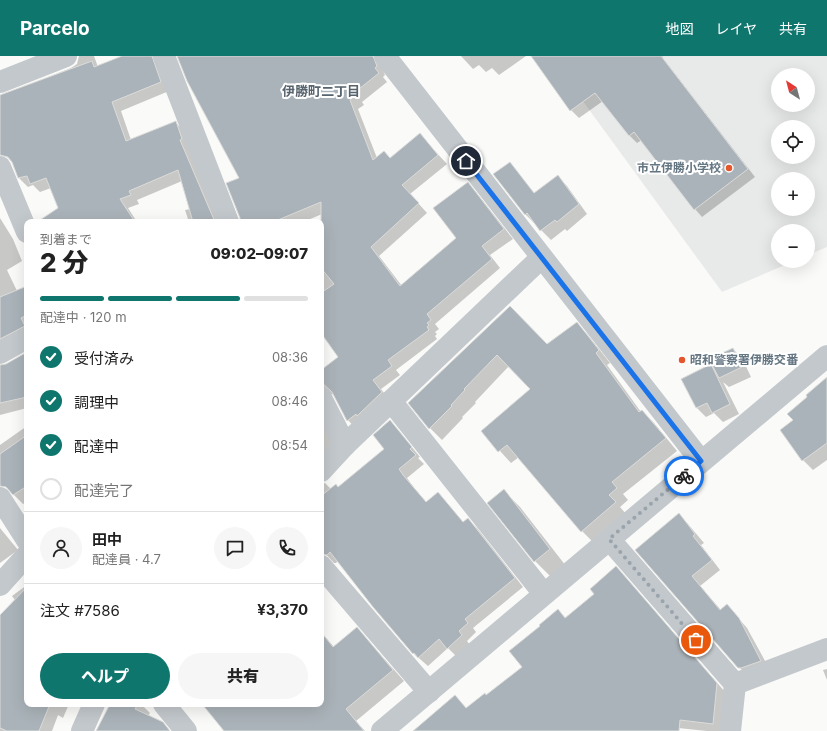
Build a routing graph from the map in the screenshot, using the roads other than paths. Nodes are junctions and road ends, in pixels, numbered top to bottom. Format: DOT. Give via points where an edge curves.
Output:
graph roads {
  1 [pos="66,56"];
  2 [pos="164,56"];
  3 [pos="384,56"];
  4 [pos="1,80"];
  5 [pos="0,167"];
  6 [pos="227,219"];
  7 [pos="24,225"];
  8 [pos="542,258"];
  9 [pos="24,340"];
  10 [pos="0,353"];
  11 [pos="827,356"];
  12 [pos="391,401"];
  13 [pos="324,404"];
  14 [pos="345,445"];
  15 [pos="701,461"];
  16 [pos="324,468"];
  17 [pos="0,498"];
  18 [pos="24,535"];
  19 [pos="609,539"];
  20 [pos="24,558"];
  21 [pos="324,570"];
  22 [pos="0,585"];
  23 [pos="544,594"];
  24 [pos="827,649"];
  25 [pos="735,684"];
  26 [pos="429,692"];
  27 [pos="93,707"];
  28 [pos="166,707"];
  29 [pos="82,731"];
  30 [pos="186,731"];
  31 [pos="382,731"];
  32 [pos="730,731"];
  1 -- 4 [label="street"];
  2 -- 6 [label="street"];
  3 -- 8 [label="street"];
  5 -- 7 [label="street"];
  8 -- 12 [label="street"];
  8 -- 15 [label="street"];
  9 -- 10 [label="street"];
  11 -- 15 [label="street"];
  12 -- 14 [label="street"];
  12 -- 23 [label="street"];
  13 -- 14 [label="street"];
  14 -- 16 [label="street"];
  15 -- 19 [label="street"];
  17 -- 18 [label="street"];
  19 -- 23 [label="street"];
  19 -- 25 [label="street"];
  20 -- 22 [label="street"];
  21 -- 26 [label="street"];
  23 -- 26 [label="street"];
  24 -- 25 [label="street"];
  25 -- 32 [label="street"];
  26 -- 31 [label="street"];
  27 -- 29 [label="street"];
  28 -- 30 [label="street"];
}
